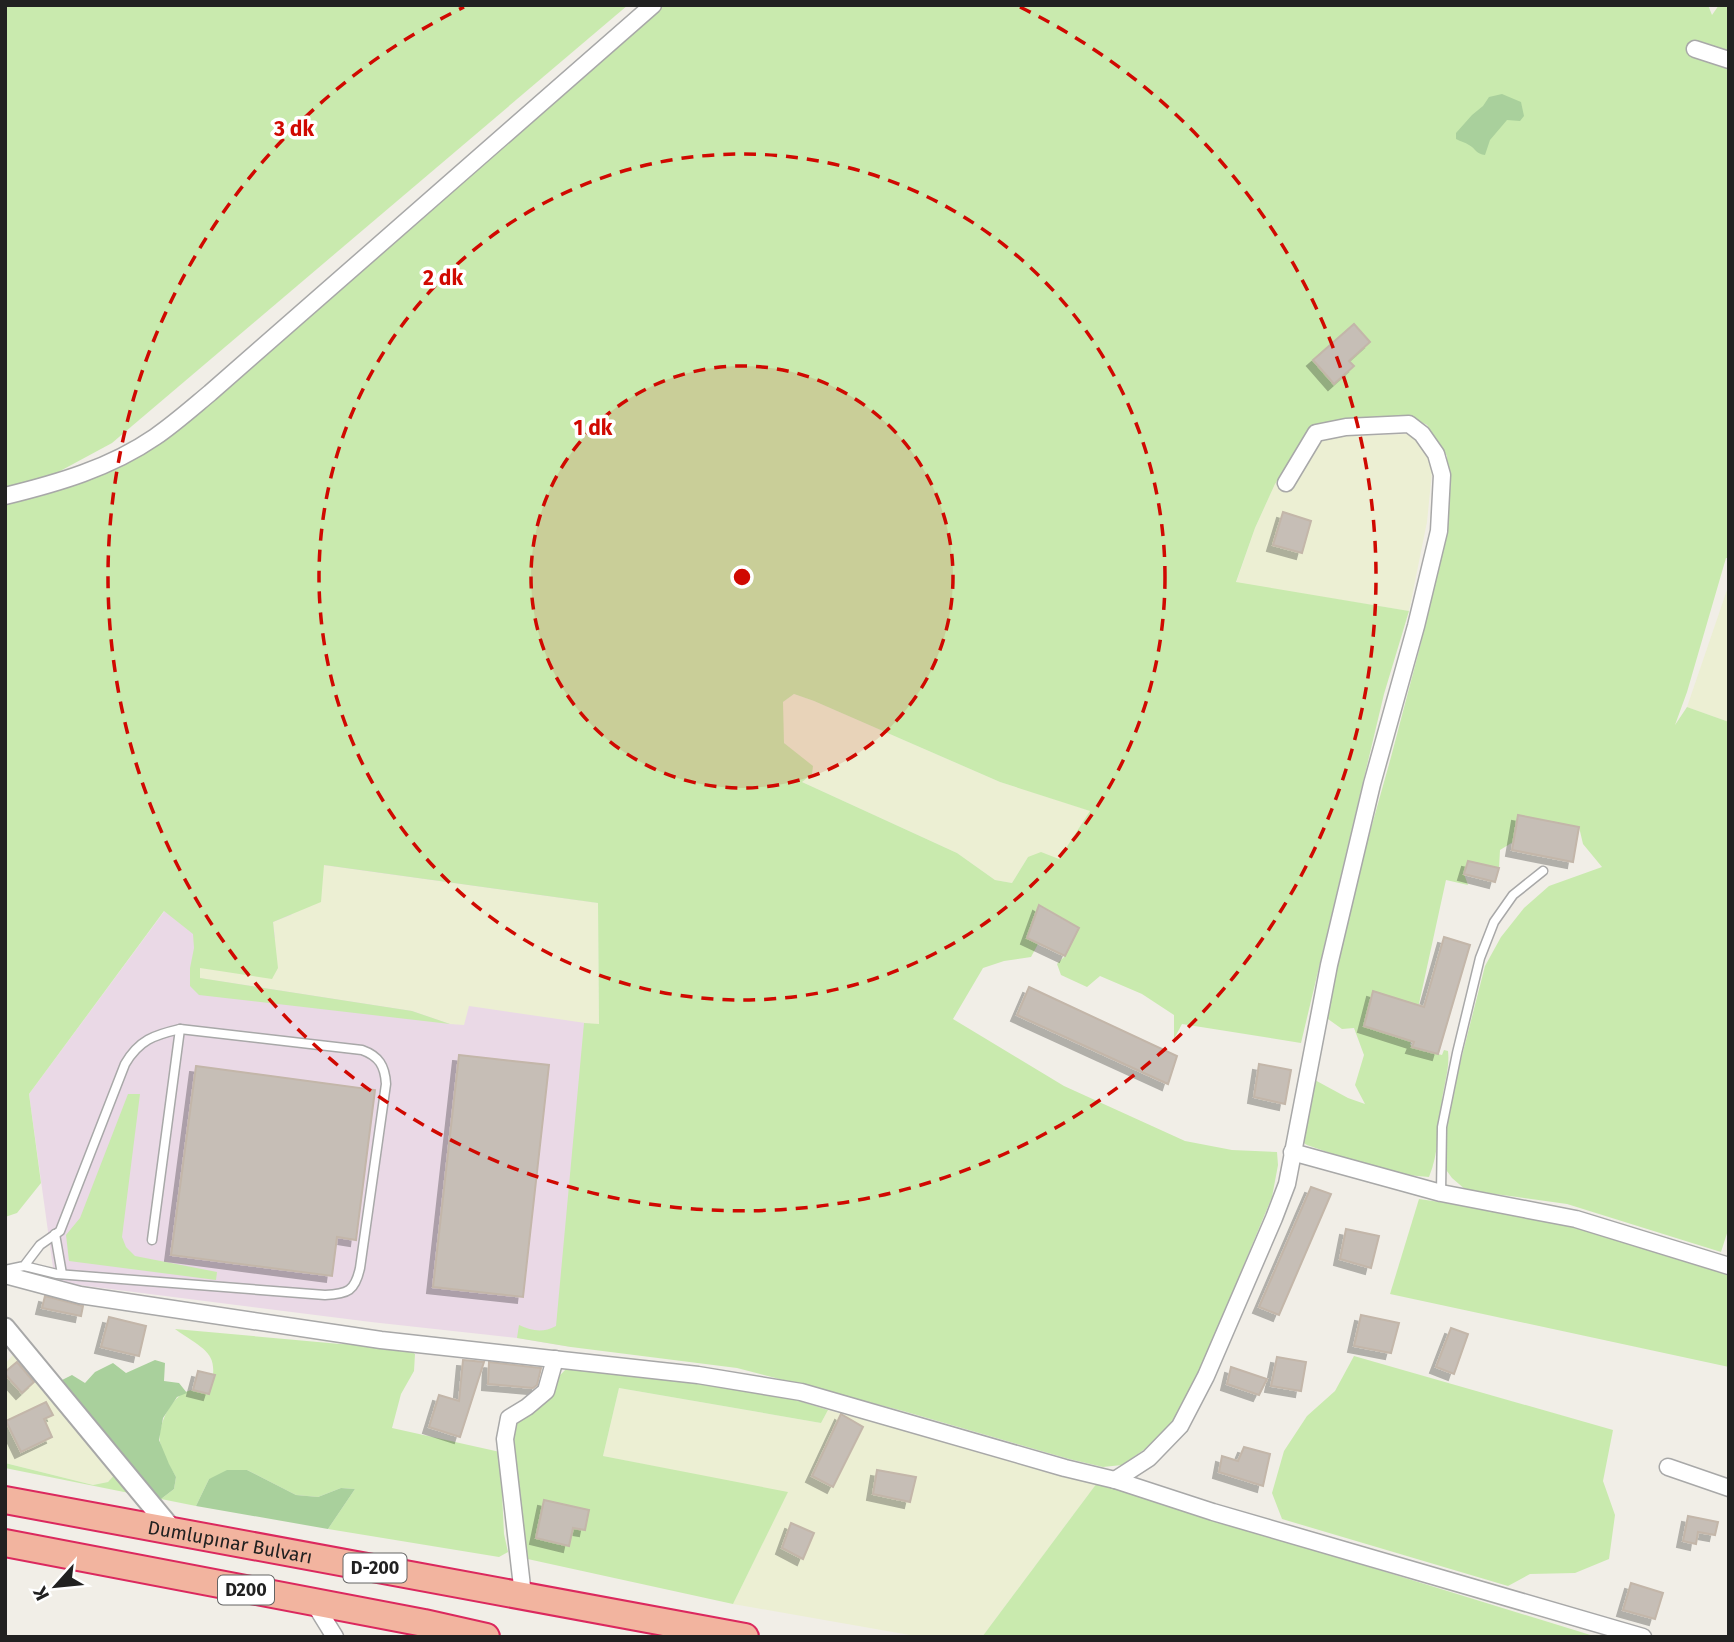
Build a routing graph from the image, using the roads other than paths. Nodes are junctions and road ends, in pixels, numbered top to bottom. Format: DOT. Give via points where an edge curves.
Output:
graph roads {
  1 [pos="653,5"];
  2 [pos="1695,49"];
  3 [pos="1729,60"];
  4 [pos="1286,483"];
  5 [pos="5,496"];
  6 [pos="1543,872"];
  7 [pos="180,1029"];
  8 [pos="1292,1152"];
  9 [pos="1441,1193"];
  10 [pos="55,1234"];
  11 [pos="152,1240"];
  12 [pos="24,1266"];
  13 [pos="1729,1266"];
  14 [pos="5,1273"];
  15 [pos="62,1274"];
  16 [pos="5,1328"];
  17 [pos="555,1359"];
  18 [pos="1668,1468"];
  19 [pos="1115,1480"];
  20 [pos="1729,1488"];
  21 [pos="5,1500"];
  22 [pos="173,1531"];
  23 [pos="5,1544"];
  24 [pos="523,1595"];
  25 [pos="314,1603"];
  26 [pos="427,1630"];
  27 [pos="335,1637"];
  28 [pos="486,1637"];
  29 [pos="745,1637"];
  30 [pos="1643,1637"];
  1 -- 5 [label="street" via="155,436 88,472"];
  2 -- 3 [label="street"];
  4 -- 8 [label="street" via="1316,433 1373,425 1409,424 1436,454 1442,475 1439,531 1329,965"];
  6 -- 9 [label="lane" via="1513,895 1494,922 1480,958 1442,1126"];
  7 -- 10 [label="lane" via="145,1040 132,1051 64,1223"];
  7 -- 11 [label="lane"];
  7 -- 15 [label="lane" via="362,1050 380,1061 386,1084 357,1280 350,1291 325,1296"];
  8 -- 9 [label="street"];
  8 -- 19 [label="street" via="1287,1184 1274,1218 1180,1426 1149,1458"];
  9 -- 13 [label="street" via="1576,1219"];
  10 -- 12 [label="lane"];
  10 -- 15 [label="lane"];
  12 -- 14 [label="lane"];
  12 -- 15 [label="lane"];
  14 -- 17 [label="street" via="80,1295 381,1340"];
  16 -- 22 [label="street"];
  17 -- 19 [label="street" via="801,1392"];
  17 -- 24 [label="street" via="546,1391 509,1418 505,1439"];
  18 -- 20 [label="street"];
  19 -- 30 [label="street"];
  21 -- 22 [label="highway, Dumlupınar Bulvarı / D-200"];
  22 -- 24 [label="highway, Dumlupınar Bulvarı / D-200"];
  23 -- 25 [label="highway, D200"];
  24 -- 29 [label="highway, Dumlupınar Bulvarı / D-200"];
  25 -- 26 [label="highway, D200"];
  25 -- 27 [label="street"];
  26 -- 28 [label="highway, D200"];
}
